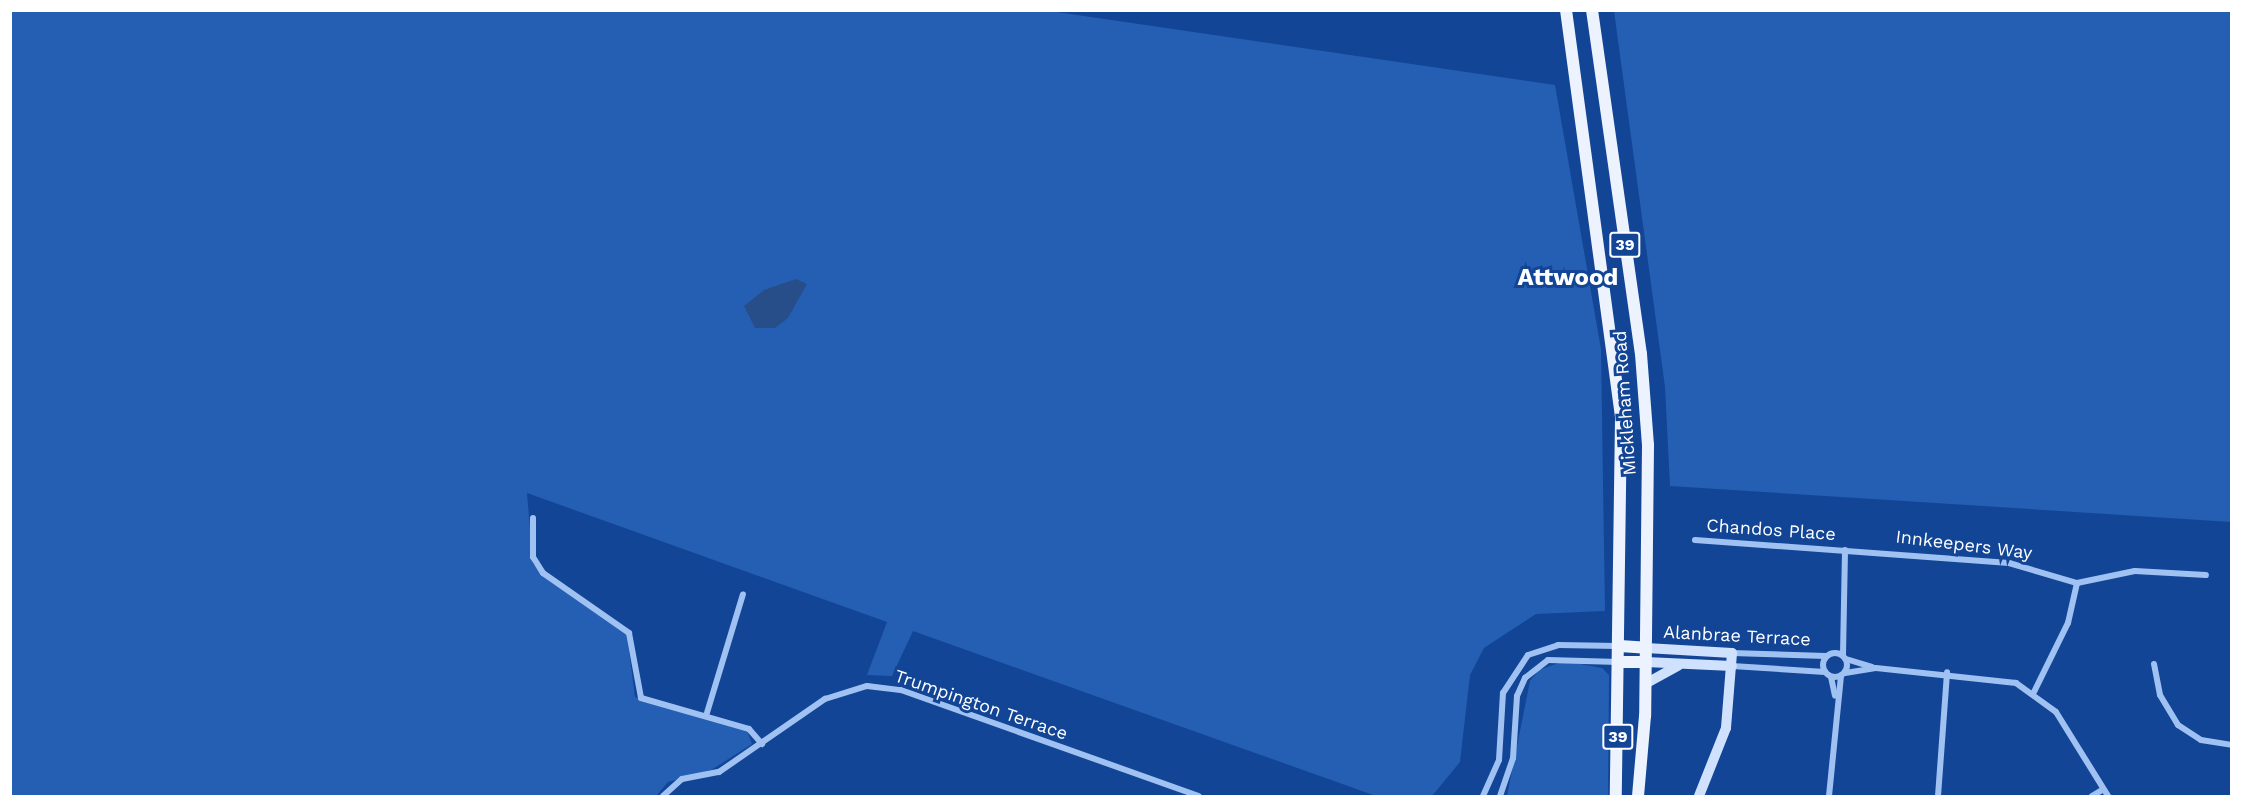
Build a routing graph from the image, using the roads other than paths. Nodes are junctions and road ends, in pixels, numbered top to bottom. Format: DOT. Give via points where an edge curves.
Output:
graph roads {
  1 [pos="1566,10"];
  2 [pos="1592,10"];
  3 [pos="533,518"];
  4 [pos="1695,540"];
  5 [pos="1845,550"];
  6 [pos="2206,574"];
  7 [pos="2077,583"];
  8 [pos="743,594"];
  9 [pos="1840,632"];
  10 [pos="1620,646"];
  11 [pos="1646,648"];
  12 [pos="1732,653"];
  13 [pos="1829,655"];
  14 [pos="1844,657"];
  15 [pos="1620,662"];
  16 [pos="1646,662"];
  17 [pos="1684,664"];
  18 [pos="2154,664"];
  19 [pos="1732,666"];
  20 [pos="1876,668"];
  21 [pos="1825,672"];
  22 [pos="1947,672"];
  23 [pos="1843,674"];
  24 [pos="1831,677"];
  25 [pos="1645,684"];
  26 [pos="2034,692"];
  27 [pos="1835,700"];
  28 [pos="706,716"];
  29 [pos="762,744"];
  30 [pos="2232,745"];
  31 [pos="2102,790"];
  32 [pos="663,796"];
  33 [pos="1199,796"];
  34 [pos="1484,796"];
  35 [pos="1500,796"];
  36 [pos="1616,796"];
  37 [pos="1638,796"];
  38 [pos="1699,796"];
  39 [pos="1828,796"];
  40 [pos="1938,796"];
  41 [pos="2092,796"];
  42 [pos="2108,796"];
  1 -- 10 [label="main road, Mickleham Road / 39" via="1617,370 1623,464"];
  2 -- 11 [label="main road, Mickleham Road / 39" via="1644,380 1649,481"];
  3 -- 28 [label="street" via="533,557 543,573 628,633 641,698"];
  4 -- 5 [label="street, Chandos Place"];
  5 -- 7 [label="street, Innkeepers Way" via="2009,562"];
  5 -- 9 [label="street"];
  6 -- 7 [label="street" via="2135,571"];
  7 -- 26 [label="street" via="2064,632"];
  8 -- 28 [label="street"];
  9 -- 13 [label="street"];
  9 -- 14 [label="street"];
  10 -- 11 [label="main road"];
  10 -- 15 [label="main road, Mickleham Road / 39"];
  10 -- 34 [label="street" via="1558,645 1528,655 1503,693 1498,760"];
  11 -- 12 [label="street, Alanbrae Terrace"];
  11 -- 16 [label="main road, Mickleham Road / 39"];
  12 -- 13 [label="street, Alanbrae Terrace"];
  12 -- 19 [label="street"];
  13 -- 14 [label="street, Alanbrae Terrace"];
  13 -- 21 [label="street"];
  14 -- 20 [label="street"];
  14 -- 23 [label="street"];
  15 -- 16 [label="main road"];
  15 -- 35 [label="street" via="1548,660 1525,678 1517,696 1513,759"];
  15 -- 36 [label="main road, Mickleham Road / 39"];
  16 -- 17 [label="street, Alanbrae Terrace"];
  16 -- 25 [label="main road, Mickleham Road / 39"];
  17 -- 19 [label="street, Alanbrae Terrace"];
  17 -- 25 [label="street"];
  18 -- 30 [label="street" via="2160,695 2178,725 2201,740"];
  19 -- 21 [label="street, Alanbrae Terrace"];
  19 -- 38 [label="street" via="1725,728"];
  20 -- 22 [label="street"];
  20 -- 23 [label="street"];
  21 -- 24 [label="street"];
  22 -- 26 [label="street" via="2001,678"];
  22 -- 40 [label="street"];
  23 -- 24 [label="street"];
  23 -- 27 [label="street"];
  24 -- 27 [label="street"];
  25 -- 37 [label="main road, Mickleham Road / 39"];
  26 -- 31 [label="street" via="2067,726"];
  27 -- 39 [label="street"];
  28 -- 29 [label="street" via="749,729"];
  29 -- 32 [label="street, Trumpington Terrace" via="719,772 682,779"];
  29 -- 33 [label="street, Trumpington Terrace" via="839,692 883,687"];
  31 -- 41 [label="street"];
  31 -- 42 [label="street"];
}
